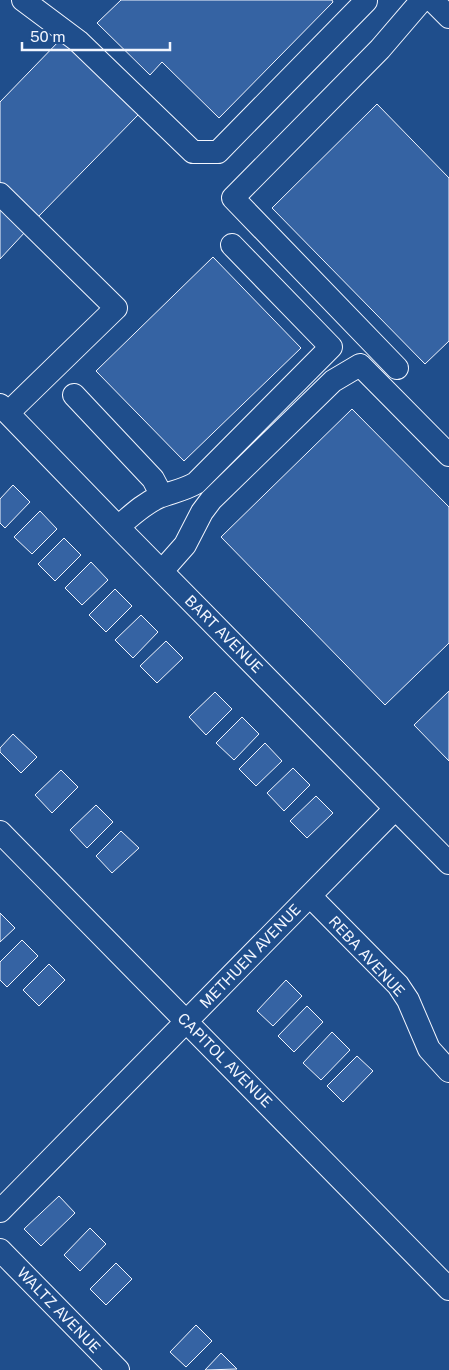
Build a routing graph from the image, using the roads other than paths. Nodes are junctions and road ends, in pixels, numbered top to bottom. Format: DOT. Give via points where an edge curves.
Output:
graph roads {
  1 [pos="23,0"];
  2 [pos="366,0"];
  3 [pos="422,0"];
  4 [pos="432,0"];
  5 [pos="449,17"];
  6 [pos="0,194"];
  7 [pos="232,245"];
  8 [pos="397,368"];
  9 [pos="74,395"];
  10 [pos="4,409"];
  11 [pos="449,455"];
  12 [pos="162,496"];
  13 [pos="118,527"];
  14 [pos="162,571"];
  15 [pos="396,809"];
  16 [pos="0,832"];
  17 [pos="449,863"];
  18 [pos="310,896"];
  19 [pos="186,1021"];
  20 [pos="449,1071"];
  21 [pos="0,1211"];
  22 [pos="0,1250"];
  23 [pos="449,1289"];
  24 [pos="118,1370"];
  1 -- 2 [label="street" via="78,41 193,152 218,152"];
  3 -- 8 [label="street" via="380,49 233,198"];
  4 -- 5 [label="street"];
  6 -- 10 [label="street" via="116,308"];
  7 -- 12 [label="street" via="331,348 196,483"];
  9 -- 12 [label="street" via="153,479"];
  10 -- 13 [label="street, BART AVENUE"];
  11 -- 14 [label="street" via="360,365 333,382 211,500 185,545"];
  12 -- 13 [label="street" via="147,503"];
  13 -- 14 [label="street, BART AVENUE"];
  14 -- 15 [label="street, BART AVENUE"];
  15 -- 17 [label="street, BART AVENUE"];
  15 -- 18 [label="street, METHUEN AVENUE"];
  16 -- 19 [label="street, CAPITOL AVENUE"];
  18 -- 19 [label="street, METHUEN AVENUE"];
  18 -- 20 [label="street, REBA AVENUE" via="398,985 429,1049"];
  19 -- 21 [label="street, METHUEN AVENUE"];
  19 -- 23 [label="street, CAPITOL AVENUE"];
  22 -- 24 [label="street, WALTZ AVENUE"];
}
